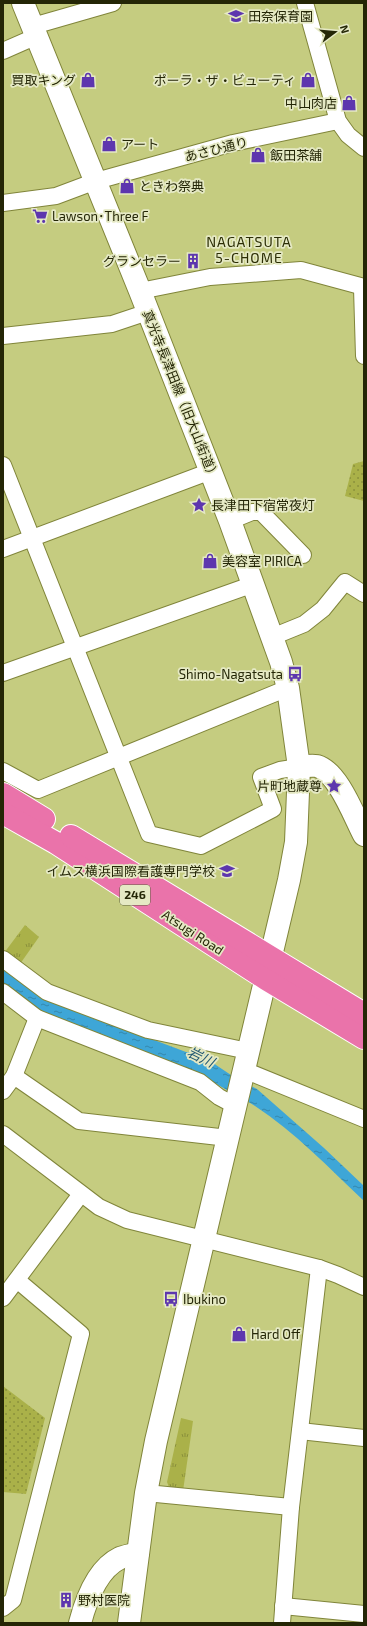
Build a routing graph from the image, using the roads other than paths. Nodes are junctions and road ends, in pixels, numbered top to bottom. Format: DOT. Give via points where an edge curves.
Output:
graph roads {
  1 [pos="23,3"];
  2 [pos="113,3"];
  3 [pos="304,3"];
  4 [pos="35,31"];
  5 [pos="3,51"];
  6 [pos="338,121"];
  7 [pos="364,148"];
  8 [pos="96,181"];
  9 [pos="3,203"];
  10 [pos="363,288"];
  11 [pos="140,291"];
  12 [pos="148,312"];
  13 [pos="3,336"];
  14 [pos="364,356"];
  15 [pos="3,465"];
  16 [pos="211,471"];
  17 [pos="230,521"];
  18 [pos="32,538"];
  19 [pos="3,549"];
  20 [pos="303,555"];
  21 [pos="254,584"];
  22 [pos="364,594"];
  23 [pos="272,637"];
  24 [pos="76,647"];
  25 [pos="3,673"];
  26 [pos="288,688"];
  27 [pos="119,756"];
  28 [pos="299,767"];
  29 [pos="3,772"];
  30 [pos="3,794"];
  31 [pos="3,813"];
  32 [pos="364,835"];
  33 [pos="3,959"];
  34 [pos="268,969"];
  35 [pos="3,992"];
  36 [pos="364,1014"];
  37 [pos="37,1018"];
  38 [pos="364,1038"];
  39 [pos="245,1065"];
  40 [pos="14,1076"];
  41 [pos="3,1091"];
  42 [pos="236,1105"];
  43 [pos="364,1119"];
  44 [pos="3,1134"];
  45 [pos="228,1138"];
  46 [pos="81,1194"];
  47 [pos="205,1240"];
  48 [pos="319,1268"];
  49 [pos="17,1280"];
  50 [pos="364,1287"];
  51 [pos="3,1298"];
  52 [pos="300,1431"];
  53 [pos="364,1438"];
  54 [pos="146,1493"];
  55 [pos="291,1507"];
  56 [pos="138,1553"];
  57 [pos="283,1606"];
  58 [pos="3,1608"];
  59 [pos="364,1614"];
  60 [pos="80,1623"];
  61 [pos="129,1623"];
  62 [pos="282,1623"];
  1 -- 4 [label="street, 真光寺長津田線（旧大山街道）"];
  2 -- 4 [label="street"];
  3 -- 6 [label="street"];
  4 -- 5 [label="street"];
  4 -- 8 [label="street, 真光寺長津田線（旧大山街道）"];
  6 -- 7 [label="street" via="348,135"];
  6 -- 8 [label="street, あさひ通り" via="233,143"];
  8 -- 9 [label="street, あさひ通り" via="56,196"];
  8 -- 11 [label="street, 真光寺長津田線（旧大山街道）"];
  10 -- 11 [label="street" via="301,270 210,277"];
  10 -- 14 [label="street"];
  11 -- 12 [label="street, 真光寺長津田線（旧大山街道）"];
  12 -- 13 [label="street" via="112,324"];
  12 -- 16 [label="street, 真光寺長津田線（旧大山街道）"];
  15 -- 18 [label="street"];
  16 -- 17 [label="street, 真光寺長津田線（旧大山街道）"];
  16 -- 18 [label="street"];
  17 -- 20 [label="street" via="252,512 262,512"];
  17 -- 21 [label="street, 真光寺長津田線（旧大山街道）"];
  18 -- 19 [label="street"];
  18 -- 24 [label="street"];
  21 -- 23 [label="street, 真光寺長津田線（旧大山街道）"];
  21 -- 24 [label="street"];
  22 -- 23 [label="street" via="345,582 323,609 304,624"];
  23 -- 26 [label="street, 真光寺長津田線（旧大山街道）"];
  24 -- 25 [label="street"];
  24 -- 27 [label="street"];
  26 -- 27 [label="street"];
  26 -- 28 [label="street, 真光寺長津田線（旧大山街道）"];
  27 -- 28 [label="street" via="149,834 201,846 273,809 261,778 280,770"];
  27 -- 29 [label="street" via="38,790"];
  28 -- 32 [label="street" via="312,765 329,773"];
  28 -- 34 [label="street, 真光寺長津田線（旧大山街道）" via="296,842"];
  30 -- 34 [label="highway, Atsugi Road / 246"];
  31 -- 34 [label="highway, Atsugi Road / 246"];
  33 -- 39 [label="street" via="47,992"];
  34 -- 36 [label="highway, Atsugi Road / 246"];
  34 -- 38 [label="highway, Atsugi Road / 246"];
  34 -- 39 [label="street, 真光寺長津田線（旧大山街道）"];
  35 -- 37 [label="street"];
  37 -- 40 [label="street"];
  37 -- 42 [label="street" via="200,1082 219,1097"];
  39 -- 42 [label="street, 真光寺長津田線（旧大山街道）"];
  39 -- 43 [label="street"];
  40 -- 41 [label="street"];
  40 -- 45 [label="street" via="79,1121"];
  42 -- 45 [label="street, 真光寺長津田線（旧大山街道）"];
  44 -- 46 [label="street"];
  45 -- 47 [label="street, 真光寺長津田線（旧大山街道）"];
  46 -- 47 [label="street" via="127,1220"];
  46 -- 49 [label="street"];
  47 -- 48 [label="street"];
  47 -- 54 [label="street, 真光寺長津田線（旧大山街道）" via="156,1441"];
  48 -- 50 [label="street"];
  48 -- 52 [label="street"];
  49 -- 51 [label="street"];
  49 -- 58 [label="street" via="81,1334 12,1600"];
  52 -- 53 [label="street"];
  52 -- 55 [label="street"];
  54 -- 55 [label="street"];
  54 -- 56 [label="street, 真光寺長津田線（旧大山街道）"];
  55 -- 57 [label="street"];
  56 -- 60 [label="street" via="120,1558 105,1569 94,1587"];
  56 -- 61 [label="street, 真光寺長津田線（旧大山街道）"];
  57 -- 59 [label="street"];
  57 -- 62 [label="street"];
}
